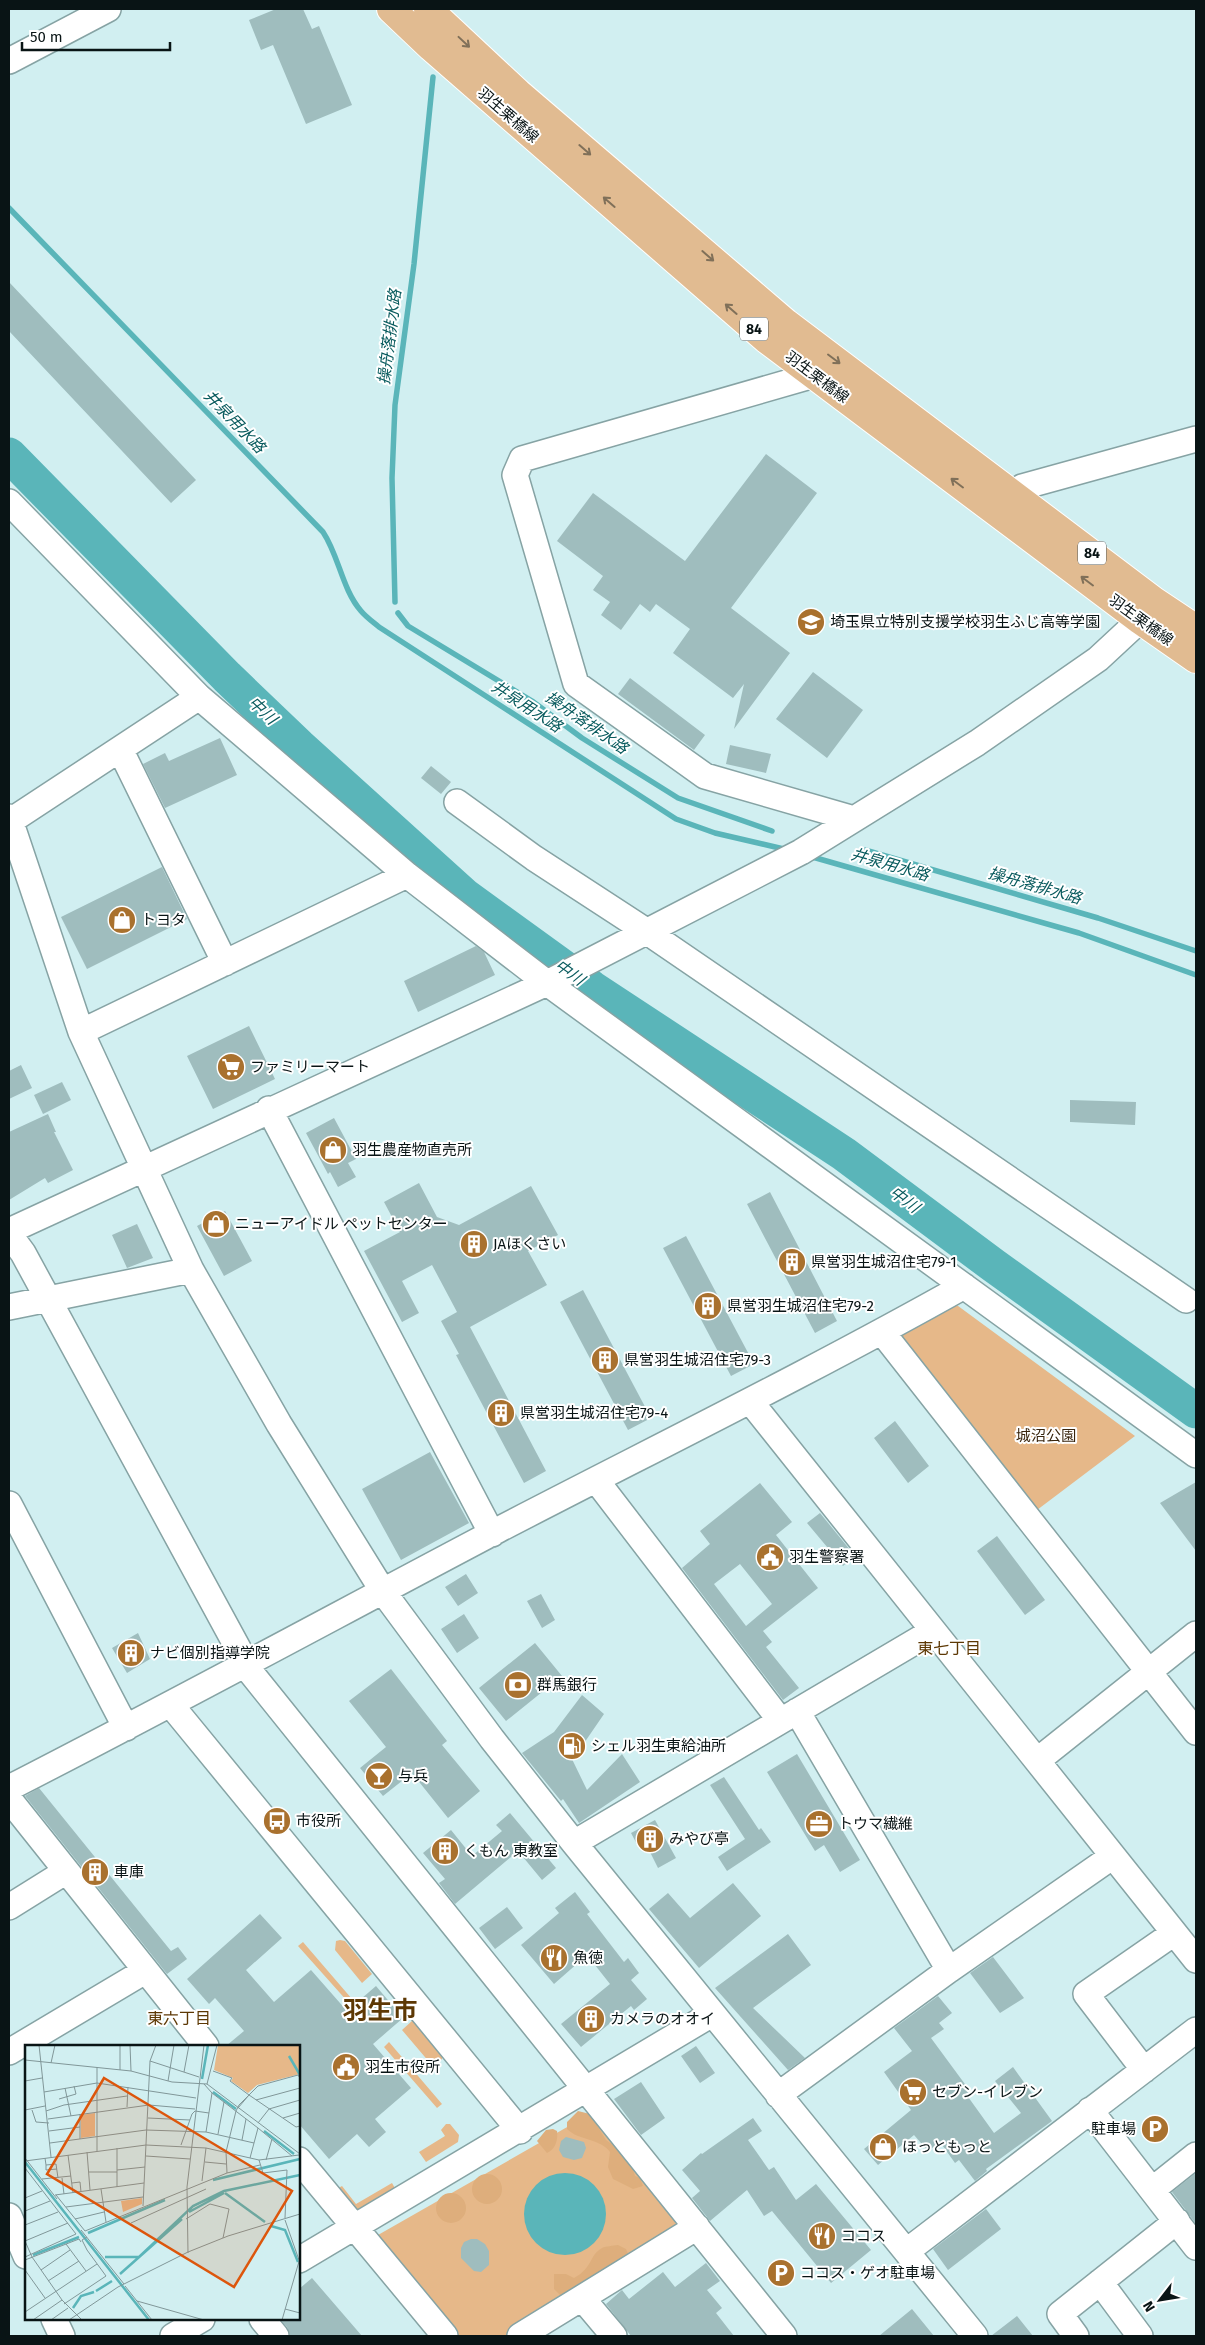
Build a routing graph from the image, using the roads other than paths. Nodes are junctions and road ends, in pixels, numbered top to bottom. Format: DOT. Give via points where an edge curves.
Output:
graph roads {
  1 [pos="108,9"];
  2 [pos="391,9"];
  3 [pos="428,9"];
  4 [pos="9,61"];
  5 [pos="814,375"];
  6 [pos="1196,439"];
  7 [pos="1022,487"];
  8 [pos="9,502"];
  9 [pos="1147,610"];
  10 [pos="1196,629"];
  11 [pos="1196,659"];
  12 [pos="199,697"];
  13 [pos="120,749"];
  14 [pos="457,802"];
  15 [pos="854,819"];
  16 [pos="9,820"];
  17 [pos="407,875"];
  18 [pos="646,931"];
  19 [pos="224,963"];
  20 [pos="547,983"];
  21 [pos="81,1032"];
  22 [pos="270,1109"];
  23 [pos="143,1169"];
  24 [pos="9,1232"];
  25 [pos="191,1270"];
  26 [pos="964,1286"];
  27 [pos="48,1299"];
  28 [pos="1186,1300"];
  29 [pos="9,1306"];
  30 [pos="882,1332"];
  31 [pos="750,1400"];
  32 [pos="1196,1454"];
  33 [pos="596,1480"];
  34 [pos="9,1504"];
  35 [pos="492,1534"];
  36 [pos="384,1592"];
  37 [pos="933,1631"];
  38 [pos="1196,1634"];
  39 [pos="247,1665"];
  40 [pos="1149,1671"];
  41 [pos="171,1705"];
  42 [pos="789,1715"];
  43 [pos="126,1728"];
  44 [pos="1196,1732"];
  45 [pos="1038,1760"];
  46 [pos="9,1788"];
  47 [pos="9,1799"];
  48 [pos="574,1843"];
  49 [pos="1113,1856"];
  50 [pos="65,1872"];
  51 [pos="9,1907"];
  52 [pos="1174,1933"];
  53 [pos="1196,1960"];
  54 [pos="949,1970"];
  55 [pos="145,1971"];
  56 [pos="712,2014"];
  57 [pos="1196,2030"];
  58 [pos="48,2040"];
  59 [pos="32,2045"];
  60 [pos="205,2045"];
  61 [pos="25,2047"];
  62 [pos="9,2052"];
  63 [pos="1144,2070"];
  64 [pos="587,2089"];
  65 [pos="778,2095"];
  66 [pos="1090,2110"];
  67 [pos="520,2131"];
  68 [pos="1196,2155"];
  69 [pos="300,2161"];
  70 [pos="1152,2190"];
  71 [pos="9,2216"];
  72 [pos="1177,2221"];
  73 [pos="354,2227"];
  74 [pos="697,2227"];
  75 [pos="1196,2247"];
  76 [pos="907,2251"];
  77 [pos="25,2254"];
  78 [pos="300,2259"];
  79 [pos="1100,2282"];
  80 [pos="582,2298"];
  81 [pos="54,2320"];
  82 [pos="200,2320"];
  83 [pos="263,2320"];
  84 [pos="62,2336"];
  85 [pos="173,2336"];
  86 [pos="276,2336"];
  87 [pos="445,2336"];
  88 [pos="520,2336"];
  89 [pos="614,2336"];
  90 [pos="784,2336"];
  91 [pos="974,2336"];
  92 [pos="1076,2336"];
  93 [pos="1140,2336"];
  1 -- 4 [label="street"];
  5 -- 2 [label="main road, 羽生栗橋線 / 84, one-way" via="766,339"];
  3 -- 9 [label="main road, 羽生栗橋線 / 84, one-way" via="525,99 786,323"];
  9 -- 5 [label="main road, 羽生栗橋線 / 84, one-way"];
  5 -- 15 [label="street" via="522,459 515,475 576,684 706,776"];
  6 -- 7 [label="street"];
  8 -- 12 [label="street"];
  9 -- 10 [label="main road, 羽生栗橋線 / 84"];
  9 -- 11 [label="main road, 羽生栗橋線 / 84"];
  9 -- 15 [label="street" via="1098,659 977,743"];
  12 -- 13 [label="street"];
  12 -- 17 [label="street"];
  13 -- 16 [label="street"];
  13 -- 19 [label="street"];
  14 -- 18 [label="street" via="534,858"];
  15 -- 18 [label="street" via="801,852"];
  16 -- 21 [label="street"];
  17 -- 19 [label="street"];
  17 -- 20 [label="street"];
  18 -- 20 [label="street"];
  18 -- 28 [label="street"];
  19 -- 21 [label="street"];
  20 -- 22 [label="street"];
  20 -- 26 [label="street"];
  21 -- 23 [label="street"];
  22 -- 23 [label="street"];
  22 -- 35 [label="street"];
  23 -- 24 [label="street"];
  23 -- 25 [label="street"];
  24 -- 27 [label="street"];
  25 -- 27 [label="street"];
  25 -- 36 [label="street" via="279,1424"];
  26 -- 30 [label="street"];
  26 -- 32 [label="street"];
  27 -- 29 [label="street"];
  27 -- 39 [label="street"];
  30 -- 31 [label="street"];
  30 -- 40 [label="street"];
  31 -- 33 [label="street"];
  31 -- 37 [label="street"];
  33 -- 35 [label="street"];
  33 -- 42 [label="street"];
  34 -- 43 [label="street"];
  35 -- 36 [label="street"];
  36 -- 39 [label="street"];
  36 -- 48 [label="street" via="474,1716"];
  37 -- 42 [label="street"];
  37 -- 45 [label="street"];
  38 -- 40 [label="street"];
  39 -- 41 [label="street"];
  39 -- 64 [label="street"];
  40 -- 44 [label="street"];
  40 -- 45 [label="street"];
  41 -- 43 [label="street"];
  41 -- 67 [label="street"];
  42 -- 48 [label="street"];
  42 -- 54 [label="street"];
  43 -- 46 [label="street"];
  45 -- 49 [label="street"];
  47 -- 50 [label="street"];
  48 -- 56 [label="street"];
  49 -- 52 [label="street"];
  49 -- 54 [label="street"];
  50 -- 51 [label="street"];
  50 -- 55 [label="street"];
  52 -- 53 [label="street"];
  52 -- 63 [label="street" via="1086,1994"];
  54 -- 65 [label="street"];
  55 -- 58 [label="street"];
  55 -- 60 [label="street"];
  56 -- 64 [label="street"];
  56 -- 65 [label="street"];
  57 -- 63 [label="street"];
  58 -- 59 [label="street"];
  61 -- 62 [label="street"];
  63 -- 66 [label="street"];
  64 -- 67 [label="street"];
  64 -- 74 [label="street"];
  65 -- 76 [label="street"];
  66 -- 70 [label="street"];
  66 -- 76 [label="street"];
  67 -- 73 [label="street"];
  68 -- 70 [label="street"];
  69 -- 73 [label="street"];
  70 -- 72 [label="street"];
  71 -- 77 [label="street"];
  72 -- 75 [label="street"];
  72 -- 79 [label="street"];
  73 -- 78 [label="street"];
  73 -- 87 [label="street"];
  74 -- 80 [label="street"];
  74 -- 90 [label="street"];
  76 -- 91 [label="street"];
  79 -- 92 [label="street" via="1060,2314"];
  79 -- 93 [label="street"];
  80 -- 88 [label="street"];
  80 -- 89 [label="street"];
  81 -- 84 [label="street"];
  82 -- 85 [label="street"];
  83 -- 86 [label="street"];
}
